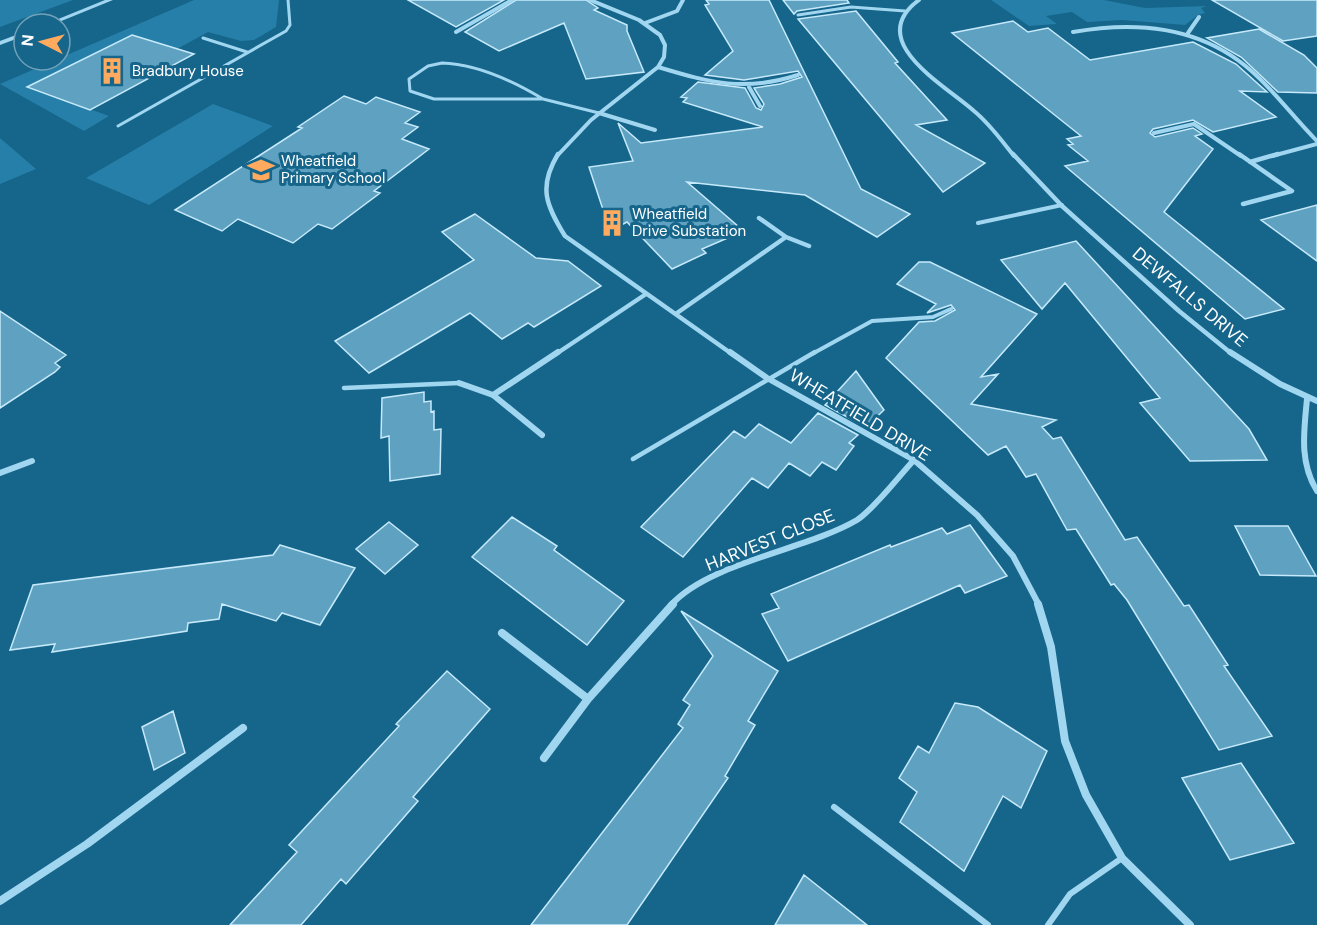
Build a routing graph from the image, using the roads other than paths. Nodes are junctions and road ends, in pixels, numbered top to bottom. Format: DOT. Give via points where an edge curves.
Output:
graph roads {
  1 [pos="110,0"];
  2 [pos="288,0"];
  3 [pos="497,0"];
  4 [pos="512,0"];
  5 [pos="590,0"];
  6 [pos="683,0"];
  7 [pos="917,0"];
  8 [pos="504,2"];
  9 [pos="905,11"];
  10 [pos="72,15"];
  11 [pos="798,15"];
  12 [pos="1199,17"];
  13 [pos="645,23"];
  14 [pos="456,32"];
  15 [pos="1073,32"];
  16 [pos="1188,33"];
  17 [pos="203,38"];
  18 [pos="247,52"];
  19 [pos="658,67"];
  20 [pos="798,75"];
  21 [pos="749,87"];
  22 [pos="543,99"];
  23 [pos="760,106"];
  24 [pos="599,113"];
  25 [pos="118,126"];
  26 [pos="655,130"];
  27 [pos="1154,133"];
  28 [pos="1317,142"];
  29 [pos="1250,162"];
  30 [pos="1243,204"];
  31 [pos="1062,205"];
  32 [pos="759,218"];
  33 [pos="978,223"];
  34 [pos="786,237"];
  35 [pos="809,246"];
  36 [pos="646,294"];
  37 [pos="951,309"];
  38 [pos="677,313"];
  39 [pos="767,378"];
  40 [pos="459,383"];
  41 [pos="344,388"];
  42 [pos="493,395"];
  43 [pos="1307,399"];
  44 [pos="1317,401"];
  45 [pos="542,435"];
  46 [pos="633,459"];
  47 [pos="914,460"];
  48 [pos="32,461"];
  49 [pos="0,473"];
  50 [pos="1317,491"];
  51 [pos="502,633"];
  52 [pos="588,699"];
  53 [pos="243,728"];
  54 [pos="544,758"];
  55 [pos="834,807"];
  56 [pos="1122,858"];
  57 [pos="0,902"];
  58 [pos="988,925"];
  59 [pos="1048,925"];
  60 [pos="1190,925"];
  1 -- 10 [label="street"];
  2 -- 18 [label="lane" via="290,25 286,31"];
  3 -- 8 [label="street"];
  4 -- 8 [label="street"];
  5 -- 13 [label="street"];
  6 -- 13 [label="street" via="677,11"];
  7 -- 9 [label="street"];
  8 -- 14 [label="street"];
  9 -- 11 [label="lane" via="851,6"];
  9 -- 31 [label="street, DEWFALLS DRIVE" via="898,27 904,49 984,120"];
  12 -- 16 [label="street"];
  13 -- 19 [label="street" via="666,44"];
  15 -- 16 [label="street" via="1121,26"];
  16 -- 28 [label="street" via="1230,53 1250,69"];
  17 -- 18 [label="lane"];
  18 -- 25 [label="lane"];
  19 -- 21 [label="street" via="720,86"];
  19 -- 24 [label="street, WHEATFIELD DRIVE"];
  20 -- 21 [label="street"];
  21 -- 23 [label="street"];
  22 -- 22 [label="lane" via="434,99 410,91 409,79 424,67 458,64 527,89"];
  22 -- 24 [label="lane"];
  24 -- 26 [label="street"];
  24 -- 36 [label="street, WHEATFIELD DRIVE" via="573,136 553,162 544,183 547,199 565,236"];
  27 -- 29 [label="street" via="1194,124"];
  28 -- 29 [label="street"];
  29 -- 30 [label="street" via="1292,190"];
  31 -- 33 [label="lane"];
  31 -- 43 [label="street, DEWFALLS DRIVE" via="1208,335 1255,370"];
  32 -- 34 [label="street"];
  34 -- 35 [label="street"];
  34 -- 38 [label="street"];
  36 -- 38 [label="street, WHEATFIELD DRIVE"];
  36 -- 42 [label="street"];
  37 -- 39 [label="lane, WHEATFIELD DRIVE" via="933,316 872,321"];
  38 -- 39 [label="street, WHEATFIELD DRIVE"];
  39 -- 46 [label="lane, WHEATFIELD DRIVE"];
  39 -- 47 [label="street, WHEATFIELD DRIVE"];
  40 -- 41 [label="lane"];
  40 -- 42 [label="street"];
  42 -- 45 [label="street"];
  43 -- 44 [label="street, DEWFALLS DRIVE"];
  43 -- 50 [label="street" via="1303,454 1310,482"];
  47 -- 52 [label="street, HARVEST CLOSE" via="860,518 830,534 723,572 678,598"];
  47 -- 56 [label="street, WHEATFIELD DRIVE" via="977,514 1013,556 1037,600 1051,647 1065,741 1086,795"];
  48 -- 49 [label="street"];
  51 -- 52 [label="street"];
  52 -- 54 [label="street, HARVEST CLOSE"];
  53 -- 57 [label="street" via="87,844"];
  55 -- 58 [label="lane"];
  56 -- 59 [label="lane" via="1056,905"];
  56 -- 60 [label="street, WHEATFIELD DRIVE"];
}
